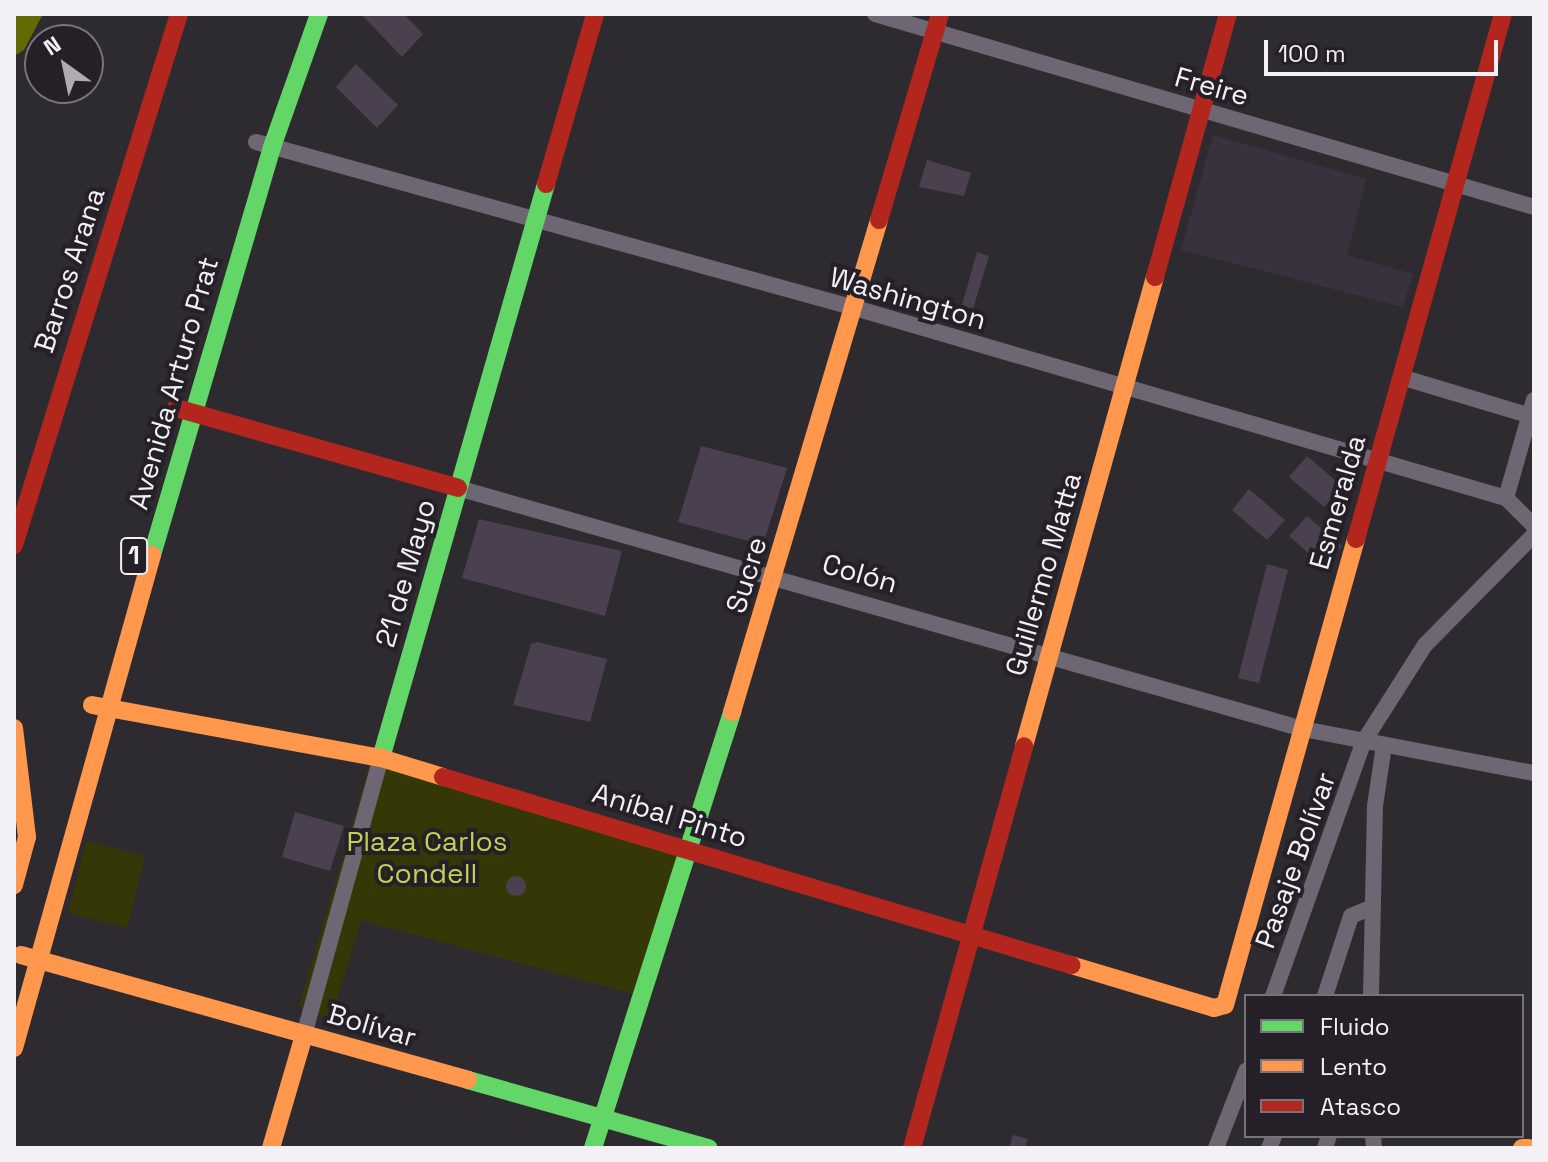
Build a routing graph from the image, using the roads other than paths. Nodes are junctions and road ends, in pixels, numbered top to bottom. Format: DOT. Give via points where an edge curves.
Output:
graph roads {
  1 [pos="179,14"];
  2 [pos="302,14"];
  3 [pos="319,14"];
  4 [pos="595,14"];
  5 [pos="875,14"];
  6 [pos="1228,14"];
  7 [pos="1503,14"];
  8 [pos="937,23"];
  9 [pos="1201,110"];
  10 [pos="264,145"];
  11 [pos="1455,184"];
  12 [pos="1534,207"];
  13 [pos="534,223"];
  14 [pos="855,308"];
  15 [pos="1401,377"];
  16 [pos="1124,389"];
  17 [pos="184,410"];
  18 [pos="1532,411"];
  19 [pos="1378,460"];
  20 [pos="458,488"];
  21 [pos="1506,498"];
  22 [pos="1534,526"];
  23 [pos="1534,535"];
  24 [pos="14,545"];
  25 [pos="775,578"];
  26 [pos="1050,655"];
  27 [pos="101,706"];
  28 [pos="14,728"];
  29 [pos="1303,729"];
  30 [pos="1364,741"];
  31 [pos="1384,745"];
  32 [pos="381,758"];
  33 [pos="1534,773"];
  34 [pos="1352,781"];
  35 [pos="1378,783"];
  36 [pos="691,851"];
  37 [pos="14,885"];
  38 [pos="1372,907"];
  39 [pos="972,934"];
  40 [pos="30,958"];
  41 [pos="14,980"];
  42 [pos="1274,994"];
  43 [pos="1326,994"];
  44 [pos="1371,994"];
  45 [pos="1225,1005"];
  46 [pos="304,1035"];
  47 [pos="14,1048"];
  48 [pos="1244,1076"];
  49 [pos="603,1119"];
  50 [pos="271,1148"];
  51 [pos="593,1148"];
  52 [pos="709,1148"];
  53 [pos="912,1148"];
  54 [pos="1216,1148"];
  55 [pos="1522,1148"];
  56 [pos="1529,1148"];
  1 -- 24 [label="main road, Barros Arana"];
  2 -- 10 [label="main road, Avenida Arturo Prat / 1"];
  3 -- 10 [label="main road, Avenida Arturo Prat / 1"];
  4 -- 13 [label="main road, 21 de Mayo"];
  5 -- 8 [label="street, Freire"];
  6 -- 9 [label="main road, Guillermo Matta"];
  7 -- 11 [label="main road, Esmeralda"];
  8 -- 9 [label="street, Freire"];
  8 -- 14 [label="main road, Sucre"];
  9 -- 11 [label="street, Freire"];
  9 -- 16 [label="main road, Guillermo Matta"];
  10 -- 13 [label="street, Washington"];
  10 -- 17 [label="main road, Avenida Arturo Prat / 1"];
  11 -- 12 [label="street, Freire"];
  11 -- 15 [label="main road, Esmeralda"];
  13 -- 14 [label="street, Washington"];
  13 -- 20 [label="main road, 21 de Mayo"];
  14 -- 16 [label="street, Washington"];
  14 -- 25 [label="main road, Sucre"];
  15 -- 18 [label="street"];
  15 -- 19 [label="main road, Esmeralda"];
  16 -- 19 [label="street, Washington"];
  16 -- 26 [label="main road, Guillermo Matta"];
  17 -- 20 [label="main road, Colón"];
  17 -- 27 [label="main road, Avenida Arturo Prat / 1"];
  18 -- 21 [label="street"];
  19 -- 21 [label="street, Washington"];
  19 -- 29 [label="main road, Esmeralda"];
  20 -- 25 [label="street, Colón"];
  20 -- 32 [label="main road, 21 de Mayo"];
  21 -- 22 [label="street, Washington"];
  23 -- 30 [label="street, Pasaje Bolívar" via="1425,645"];
  25 -- 26 [label="street, Colón"];
  25 -- 36 [label="main road, Sucre"];
  26 -- 29 [label="street, Colón"];
  26 -- 39 [label="main road, Guillermo Matta"];
  27 -- 32 [label="main road, Aníbal Pinto"];
  27 -- 40 [label="main road, Avenida Arturo Prat / 1"];
  28 -- 37 [label="main road" via="27,837"];
  29 -- 30 [label="street, Colón"];
  29 -- 45 [label="main road, Esmeralda"];
  30 -- 31 [label="street, Colón"];
  30 -- 34 [label="street, Pasaje Bolívar"];
  31 -- 33 [label="street, Colón"];
  31 -- 35 [label="street"];
  32 -- 36 [label="main road, Aníbal Pinto"];
  32 -- 46 [label="street, 21 de Mayo"];
  34 -- 35 [label="street"];
  34 -- 42 [label="street, Pasaje Bolívar"];
  35 -- 38 [label="street"];
  36 -- 39 [label="main road, Aníbal Pinto"];
  36 -- 49 [label="main road, Sucre"];
  38 -- 43 [label="street" via="1351,916"];
  38 -- 44 [label="street"];
  39 -- 45 [label="main road, Aníbal Pinto" via="1214,1008"];
  39 -- 53 [label="main road, Guillermo Matta"];
  40 -- 41 [label="main road, Avenida Arturo Prat / 1"];
  40 -- 46 [label="main road, Bolívar"];
  40 -- 47 [label="main road, Avenida Arturo Prat / 1"];
  46 -- 49 [label="main road, Bolívar"];
  46 -- 50 [label="main road, 21 de Mayo"];
  48 -- 54 [label="street"];
  49 -- 51 [label="main road, Sucre"];
  49 -- 52 [label="main road, Bolívar"];
  55 -- 56 [label="main road"];
}
